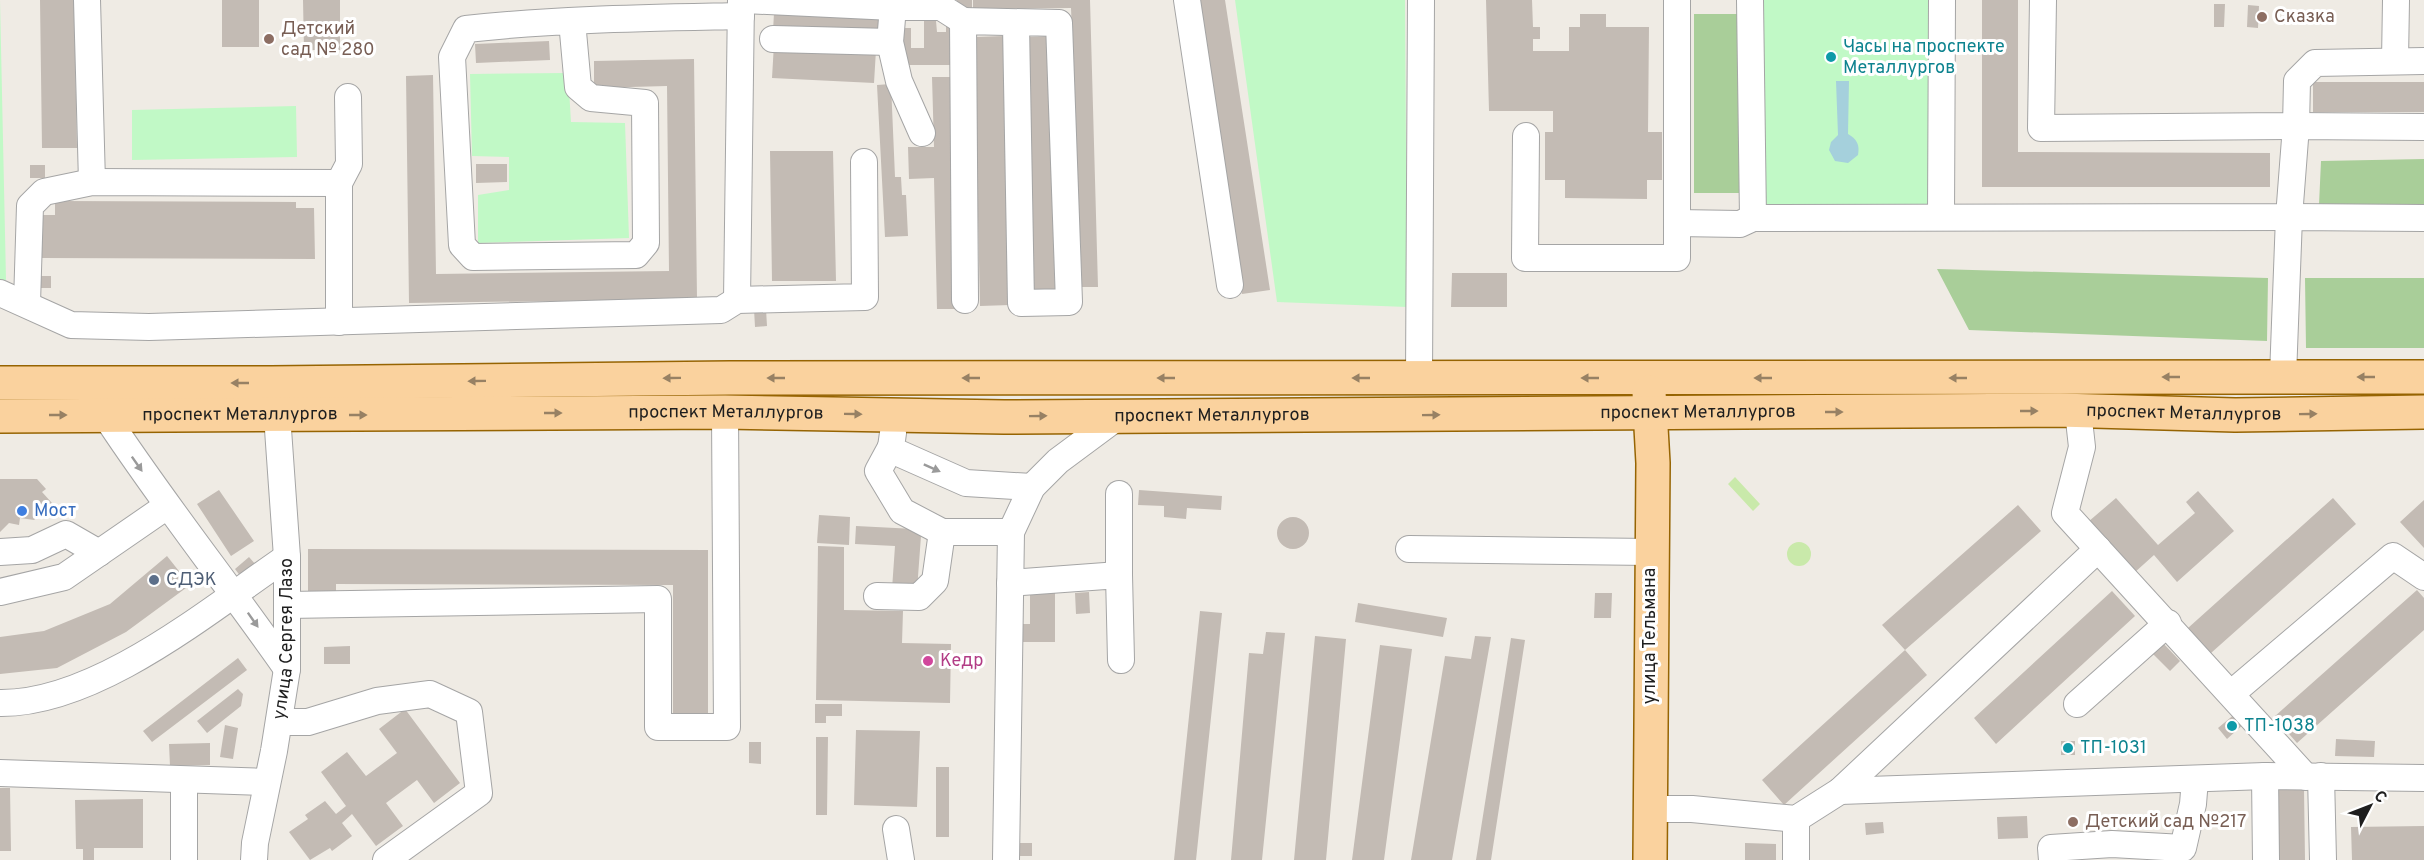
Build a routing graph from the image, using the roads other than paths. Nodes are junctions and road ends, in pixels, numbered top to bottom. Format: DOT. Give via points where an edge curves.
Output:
graph roads {
  1 [pos="87,0"];
  2 [pos="1187,0"];
  3 [pos="1421,0"];
  4 [pos="1677,0"];
  5 [pos="1750,0"];
  6 [pos="1942,0"];
  7 [pos="2043,0"];
  8 [pos="2396,0"];
  9 [pos="826,2"];
  10 [pos="943,3"];
  11 [pos="742,5"];
  12 [pos="893,7"];
  13 [pos="616,9"];
  14 [pos="520,12"];
  15 [pos="572,21"];
  16 [pos="963,21"];
  17 [pos="1016,24"];
  18 [pos="773,39"];
  19 [pos="890,42"];
  20 [pos="2395,62"];
  21 [pos="2424,62"];
  22 [pos="348,97"];
  23 [pos="2296,126"];
  24 [pos="2424,127"];
  25 [pos="922,133"];
  26 [pos="1526,136"];
  27 [pos="864,162"];
  28 [pos="92,182"];
  29 [pos="339,183"];
  30 [pos="1941,216"];
  31 [pos="1753,218"];
  32 [pos="2289,218"];
  33 [pos="2424,218"];
  34 [pos="1677,223"];
  35 [pos="1230,285"];
  36 [pos="0,293"];
  37 [pos="737,300"];
  38 [pos="966,300"];
  39 [pos="27,303"];
  40 [pos="339,322"];
  41 [pos="2283,376"];
  42 [pos="2424,377"];
  43 [pos="1419,378"];
  44 [pos="1649,378"];
  45 [pos="0,382"];
  46 [pos="272,383"];
  47 [pos="2078,411"];
  48 [pos="725,412"];
  49 [pos="2424,412"];
  50 [pos="1649,413"];
  51 [pos="895,414"];
  52 [pos="105,415"];
  53 [pos="277,415"];
  54 [pos="0,416"];
  55 [pos="1120,416"];
  56 [pos="891,447"];
  57 [pos="1032,486"];
  58 [pos="1119,494"];
  59 [pos="166,506"];
  60 [pos="942,532"];
  61 [pos="1011,532"];
  62 [pos="1409,549"];
  63 [pos="2098,549"];
  64 [pos="0,552"];
  65 [pos="1650,552"];
  66 [pos="99,554"];
  67 [pos="286,557"];
  68 [pos="1119,575"];
  69 [pos="2424,577"];
  70 [pos="1010,583"];
  71 [pos="0,592"];
  72 [pos="234,593"];
  73 [pos="877,596"];
  74 [pos="287,605"];
  75 [pos="2168,623"];
  76 [pos="1121,660"];
  77 [pos="287,669"];
  78 [pos="2232,693"];
  79 [pos="0,703"];
  80 [pos="2077,704"];
  81 [pos="279,722"];
  82 [pos="0,773"];
  83 [pos="2265,776"];
  84 [pos="2314,776"];
  85 [pos="2424,778"];
  86 [pos="2195,779"];
  87 [pos="184,780"];
  88 [pos="267,782"];
  89 [pos="1840,791"];
  90 [pos="1651,809"];
  91 [pos="1796,819"];
  92 [pos="896,829"];
  93 [pos="184,860"];
  94 [pos="254,860"];
  95 [pos="386,860"];
  96 [pos="901,860"];
  97 [pos="1006,860"];
  98 [pos="1650,860"];
  99 [pos="1796,860"];
  100 [pos="2052,860"];
  101 [pos="2266,860"];
  102 [pos="2323,860"];
  1 -- 28 [label="street"];
  2 -- 35 [label="street"];
  3 -- 43 [label="street"];
  4 -- 34 [label="street"];
  5 -- 31 [label="street"];
  6 -- 30 [label="street"];
  7 -- 23 [label="street" via="2041,128"];
  8 -- 20 [label="street"];
  9 -- 11 [label="street"];
  9 -- 12 [label="street"];
  10 -- 12 [label="street"];
  10 -- 16 [label="street"];
  11 -- 13 [label="street"];
  11 -- 37 [label="street"];
  12 -- 19 [label="street"];
  13 -- 15 [label="street"];
  14 -- 15 [label="street"];
  14 -- 15 [label="street" via="466,29 452,57 462,245 472,257 636,255 646,243 645,103 591,98 578,87"];
  16 -- 17 [label="street"];
  16 -- 38 [label="street"];
  17 -- 17 [label="street" via="1059,23 1069,302 1022,303"];
  18 -- 19 [label="street"];
  19 -- 25 [label="street" via="899,81"];
  20 -- 21 [label="street"];
  20 -- 23 [label="street" via="2314,63 2297,81"];
  22 -- 29 [label="street" via="349,164"];
  23 -- 24 [label="street"];
  23 -- 32 [label="street"];
  26 -- 34 [label="street" via="1525,258 1677,258"];
  27 -- 37 [label="street" via="865,297"];
  28 -- 29 [label="street"];
  28 -- 39 [label="street" via="44,192 30,206"];
  29 -- 40 [label="street"];
  30 -- 31 [label="street"];
  30 -- 32 [label="street"];
  31 -- 34 [label="street" via="1740,224"];
  32 -- 33 [label="street"];
  32 -- 41 [label="street"];
  36 -- 39 [label="street"];
  37 -- 40 [label="street" via="721,310"];
  39 -- 40 [label="street" via="71,325"];
  42 -- 41 [label="main road, проспект Металлургов, one-way"];
  41 -- 44 [label="main road, проспект Металлургов, one-way"];
  44 -- 43 [label="main road, проспект Металлургов, one-way"];
  43 -- 46 [label="main road, проспект Металлургов, one-way" via="730,378"];
  44 -- 50 [label="main road, улица Тельмана"];
  46 -- 45 [label="main road, проспект Металлургов, one-way"];
  46 -- 53 [label="main road"];
  47 -- 49 [label="main road, проспект Металлургов, one-way" via="2235,415"];
  50 -- 47 [label="main road, проспект Металлургов, one-way"];
  47 -- 63 [label="street" via="2082,447 2065,513"];
  48 -- 51 [label="main road, проспект Металлургов, one-way"];
  53 -- 48 [label="main road, проспект Металлургов, one-way"];
  48 -- 74 [label="street" via="727,727 658,727 658,599"];
  55 -- 50 [label="main road, проспект Металлургов, one-way"];
  50 -- 65 [label="main road, улица Тельмана" via="1653,463"];
  51 -- 55 [label="main road, проспект Металлургов, one-way"];
  51 -- 56 [label="street"];
  52 -- 53 [label="main road, проспект Металлургов"];
  54 -- 52 [label="main road, проспект Металлургов, one-way"];
  52 -- 59 [label="street, one-way"];
  53 -- 67 [label="street, улица Сергея Лазо"];
  55 -- 57 [label="street" via="1058,460"];
  56 -- 57 [label="street, one-way" via="966,483"];
  56 -- 60 [label="street" via="878,471 902,511"];
  57 -- 61 [label="street"];
  58 -- 68 [label="street"];
  59 -- 66 [label="street"];
  59 -- 72 [label="street"];
  60 -- 61 [label="street"];
  60 -- 73 [label="street" via="935,581 918,597"];
  61 -- 70 [label="street"];
  62 -- 65 [label="street"];
  63 -- 75 [label="street"];
  63 -- 89 [label="street"];
  64 -- 66 [label="street" via="32,550 66,534"];
  65 -- 90 [label="main road, улица Тельмана"];
  66 -- 71 [label="street" via="64,577"];
  67 -- 72 [label="street"];
  67 -- 74 [label="street, улица Сергея Лазо"];
  68 -- 70 [label="street"];
  68 -- 76 [label="street"];
  69 -- 78 [label="street" via="2393,556"];
  70 -- 97 [label="street"];
  72 -- 77 [label="street, one-way"];
  72 -- 79 [label="street" via="125,666 53,695"];
  74 -- 77 [label="street, улица Сергея Лазо"];
  75 -- 78 [label="street"];
  75 -- 80 [label="street"];
  77 -- 81 [label="street, улица Сергея Лазо"];
  78 -- 84 [label="street"];
  81 -- 88 [label="street, улица Сергея Лазо"];
  81 -- 95 [label="street" via="308,722 377,701 430,694 469,712 479,793"];
  82 -- 87 [label="street"];
  83 -- 84 [label="street"];
  83 -- 86 [label="street"];
  83 -- 101 [label="street"];
  84 -- 85 [label="street"];
  84 -- 102 [label="street"];
  86 -- 89 [label="street"];
  86 -- 100 [label="street" via="2183,848 2112,844 2051,848"];
  87 -- 88 [label="street"];
  87 -- 93 [label="street"];
  88 -- 94 [label="street, улица Сергея Лазо"];
  89 -- 91 [label="street"];
  90 -- 91 [label="street"];
  90 -- 98 [label="main road, улица Тельмана"];
  91 -- 99 [label="street"];
  92 -- 96 [label="street"];
}
